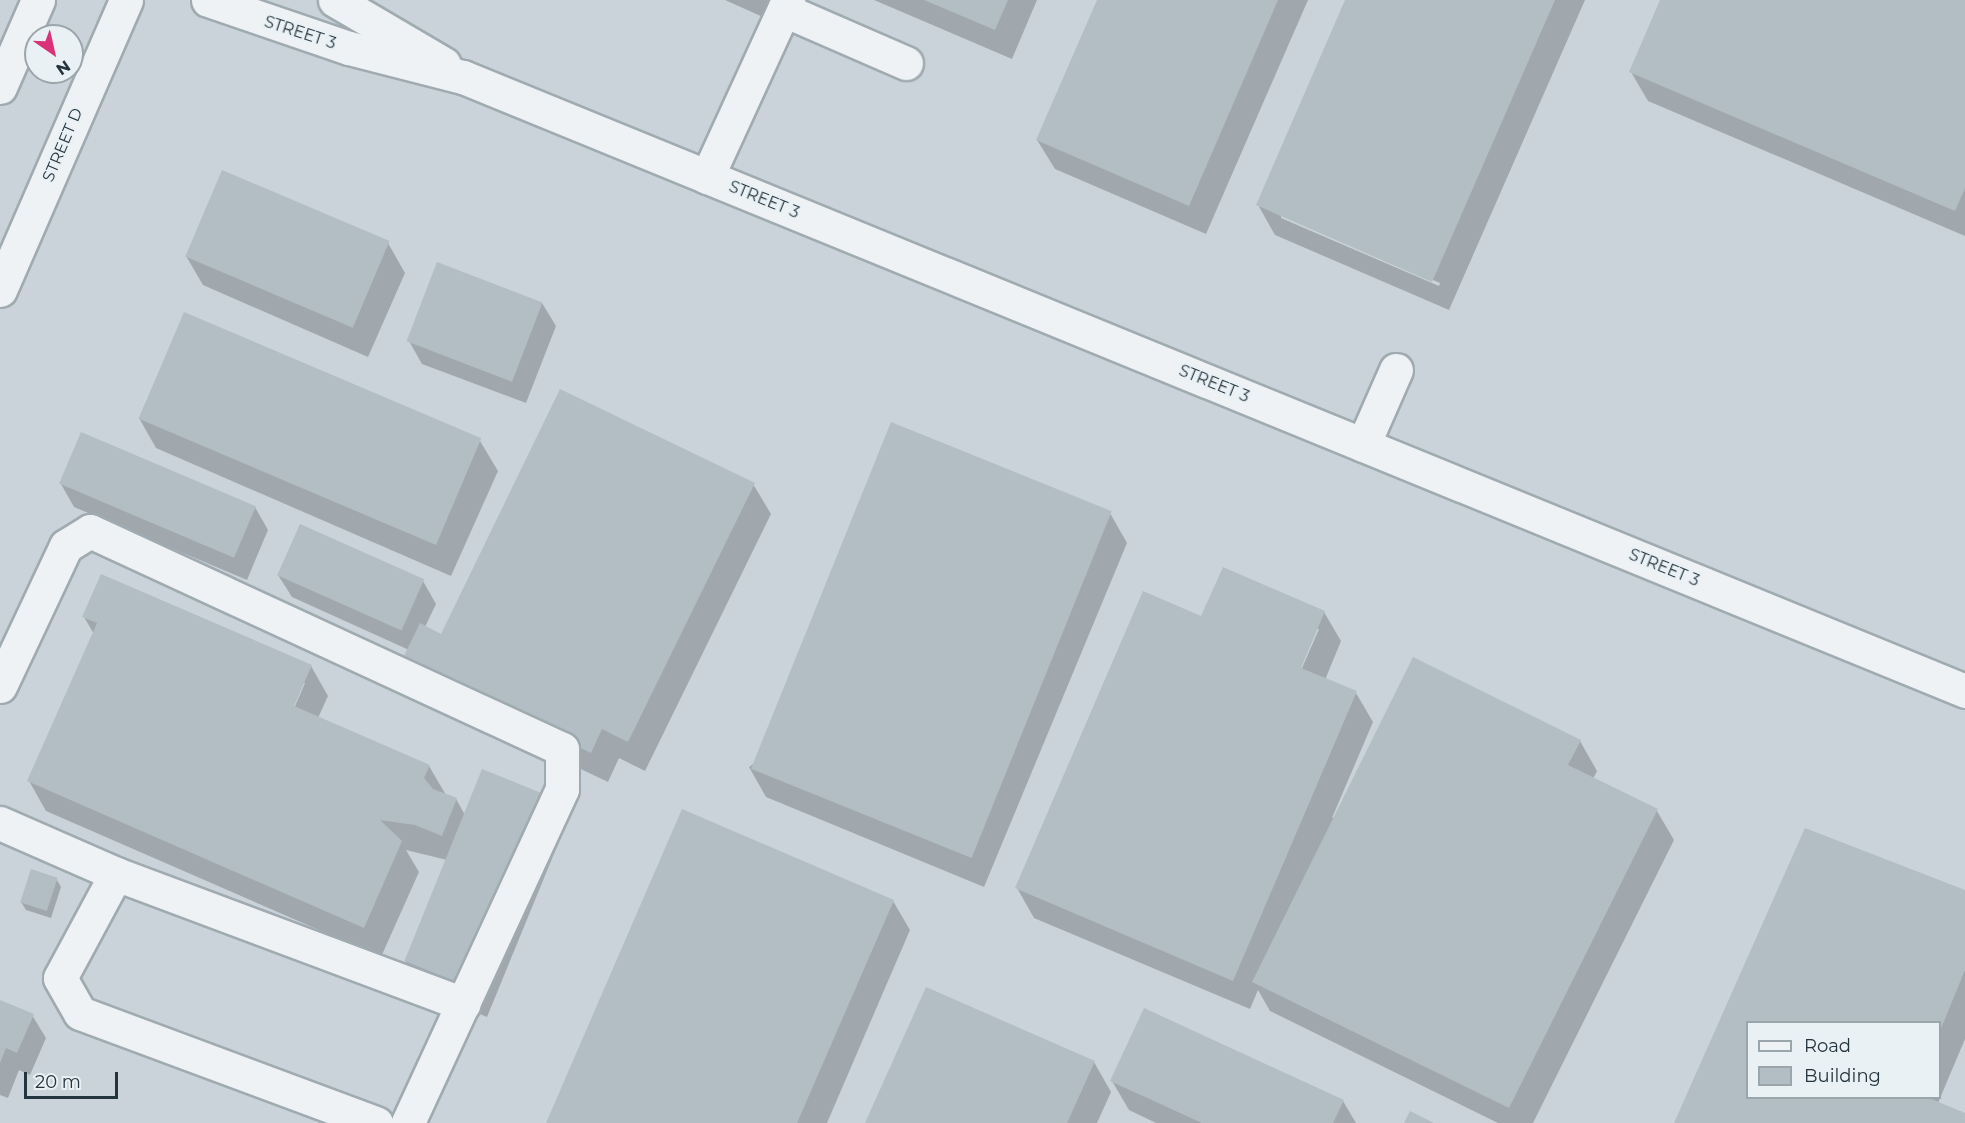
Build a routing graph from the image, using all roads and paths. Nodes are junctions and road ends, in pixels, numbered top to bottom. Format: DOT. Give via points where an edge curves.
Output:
graph roads {
  1 [pos="38,0"];
  2 [pos="126,0"];
  3 [pos="208,0"];
  4 [pos="335,0"];
  5 [pos="786,5"];
  6 [pos="906,63"];
  7 [pos="463,77"];
  8 [pos="0,87"];
  9 [pos="707,177"];
  10 [pos="0,290"];
  11 [pos="1396,370"];
  12 [pos="1363,444"];
  13 [pos="0,686"];
  14 [pos="1965,691"];
  15 [pos="0,823"];
  16 [pos="116,874"];
  17 [pos="464,1004"];
  18 [pos="376,1123"];
  19 [pos="408,1123"];
  1 -- 8 [label="street"];
  2 -- 10 [label="street, STREET D"];
  3 -- 7 [label="street, STREET 3" via="349,48"];
  4 -- 7 [label="street, STREET 3"];
  5 -- 6 [label="street"];
  5 -- 9 [label="street"];
  7 -- 9 [label="street, STREET 3"];
  9 -- 12 [label="street, STREET 3"];
  11 -- 12 [label="street"];
  12 -- 14 [label="street, STREET 3"];
  13 -- 17 [label="street" via="66,546 90,531 562,749 562,789"];
  15 -- 16 [label="street"];
  16 -- 17 [label="street"];
  16 -- 18 [label="street" via="60,978 80,1013"];
  17 -- 19 [label="street"];
}
